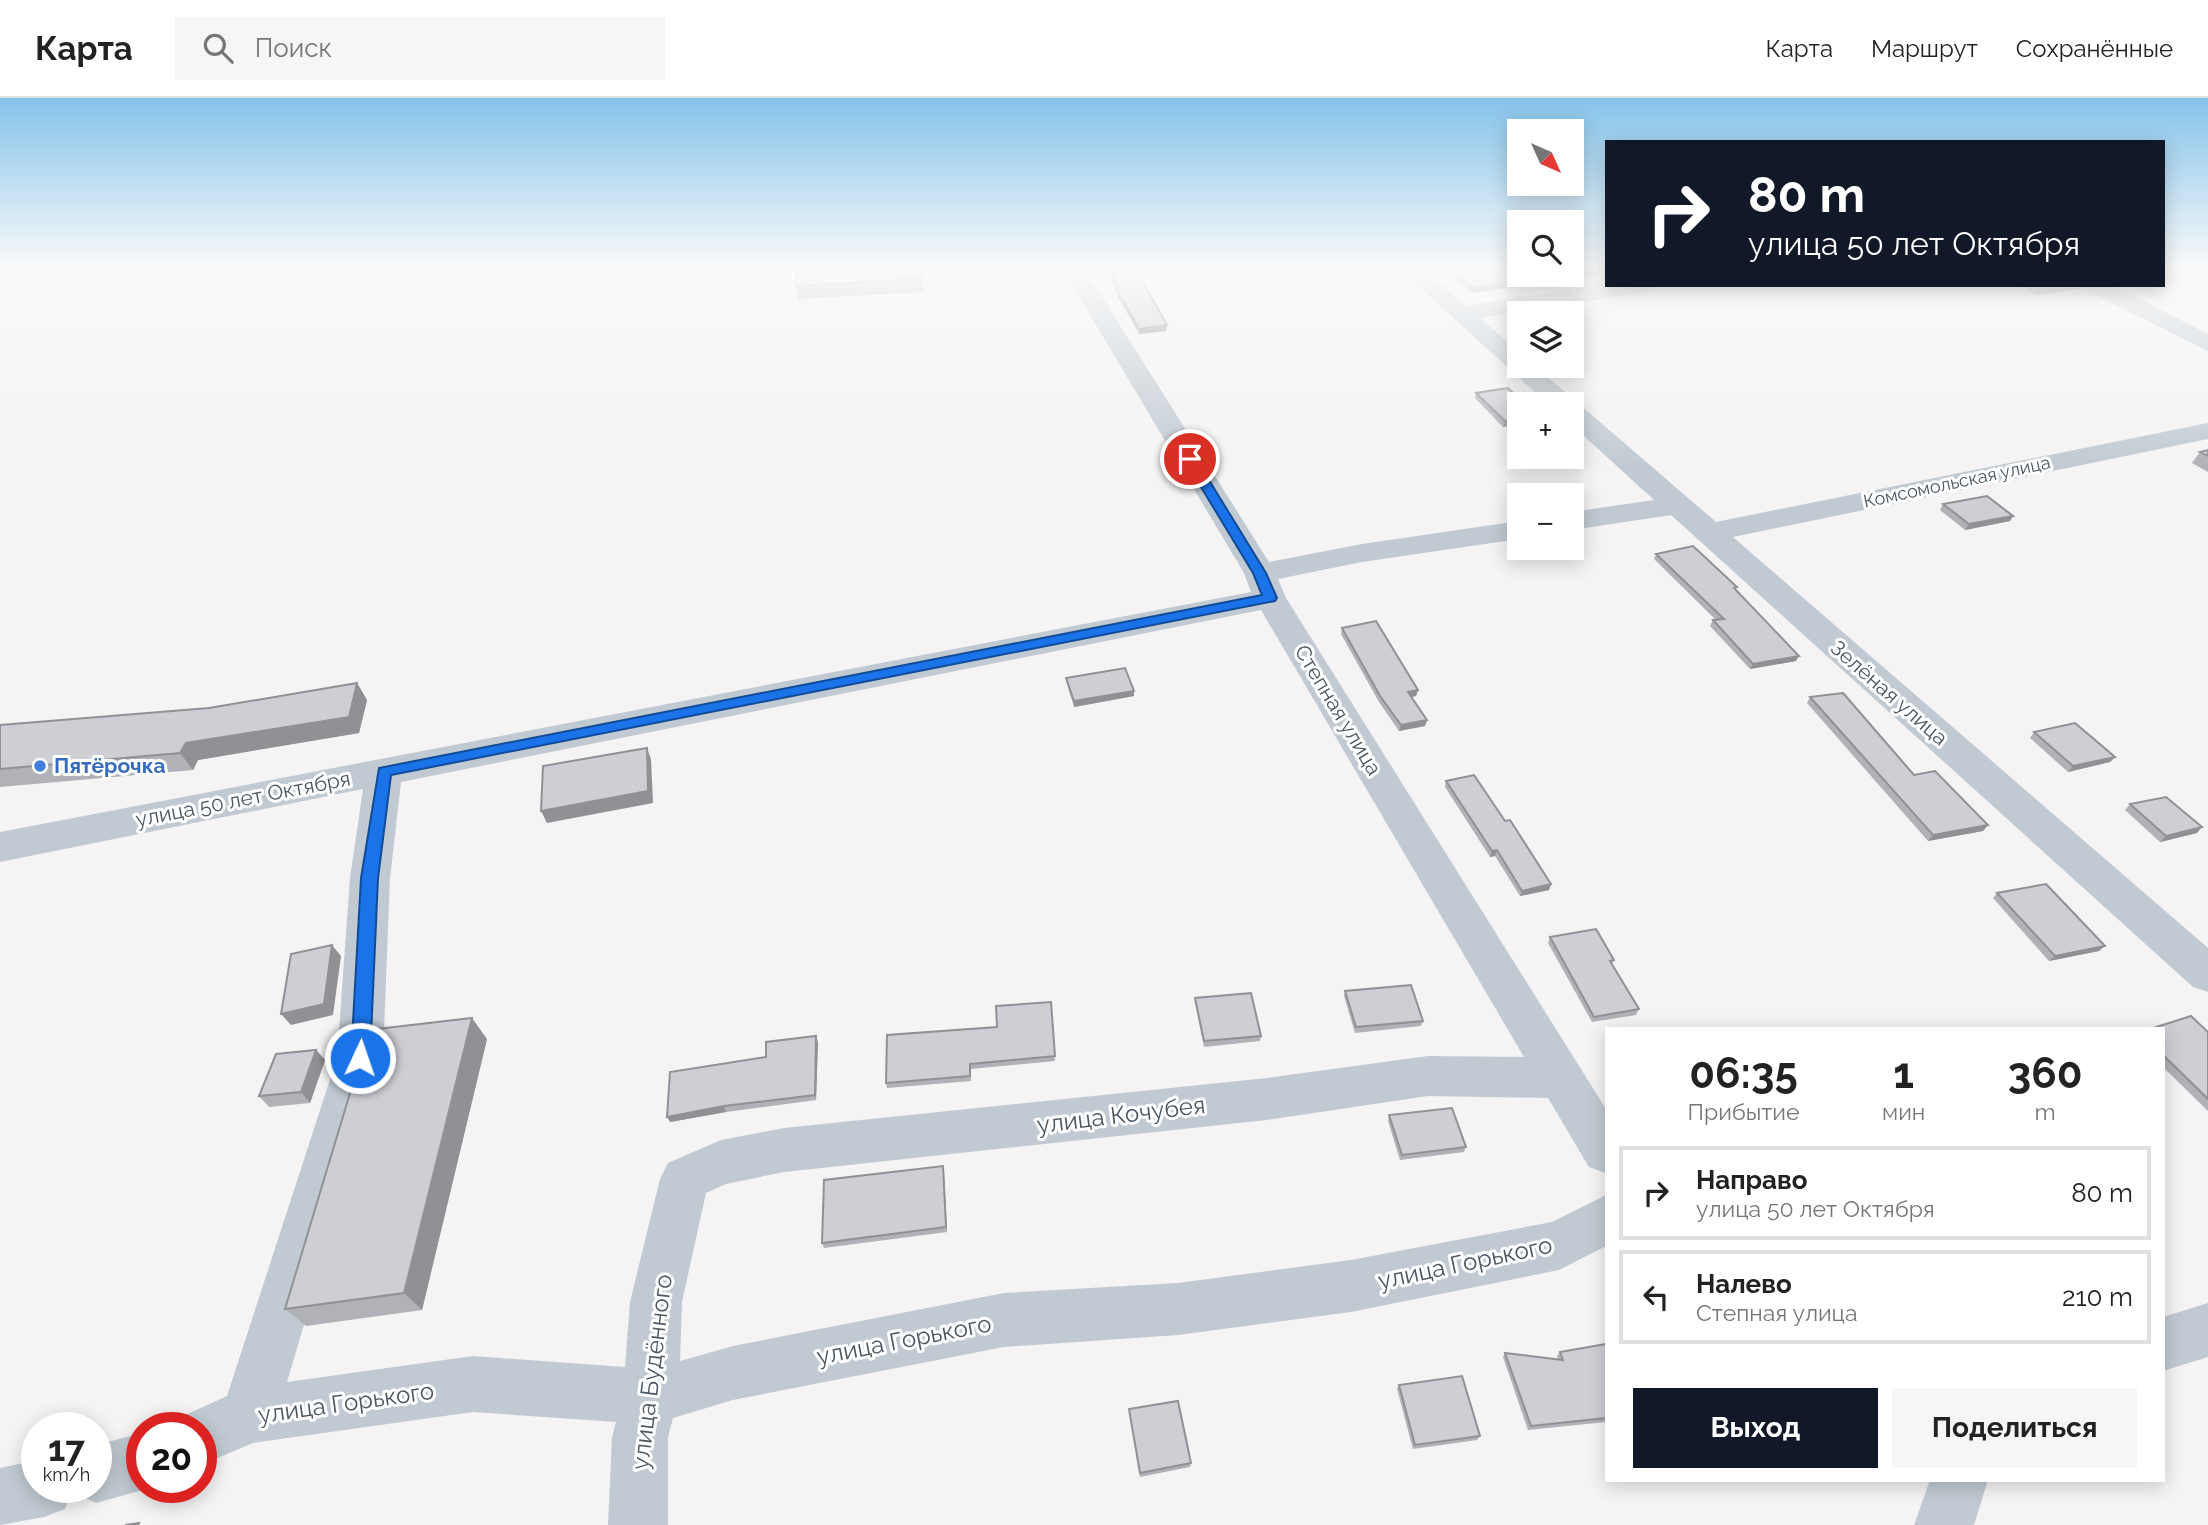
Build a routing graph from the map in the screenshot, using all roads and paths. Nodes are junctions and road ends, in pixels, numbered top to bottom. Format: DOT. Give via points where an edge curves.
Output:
graph roads {
  1 [pos="1117,335"];
  2 [pos="1485,335"];
  3 [pos="2190,335"];
  4 [pos="2208,344"];
  5 [pos="1507,354"];
  6 [pos="1535,378"];
  7 [pos="1550,392"];
  8 [pos="1584,422"];
  9 [pos="2208,430"];
  10 [pos="1677,505"];
  11 [pos="1584,519"];
  12 [pos="1507,532"];
  13 [pos="1706,533"];
  14 [pos="1265,585"];
  15 [pos="384,771"];
  16 [pos="0,847"];
  17 [pos="2208,974"];
  18 [pos="1562,1078"];
  19 [pos="1605,1149"];
  20 [pos="685,1179"];
  21 [pos="1605,1220"];
  22 [pos="2208,1330"];
  23 [pos="2165,1343"];
  24 [pos="651,1397"];
  25 [pos="250,1415"];
  26 [pos="217,1430"];
  27 [pos="1958,1482"];
  28 [pos="21,1493"];
  29 [pos="0,1497"];
  30 [pos="638,1525"];
  31 [pos="1944,1525"];
  1 -- 14 [label="street, Степная улица"];
  2 -- 5 [label="street"];
  3 -- 4 [label="street"];
  6 -- 7 [label="street"];
  8 -- 10 [label="street, Зелёная улица"];
  9 -- 13 [label="street, Комсомольская улица"];
  10 -- 11 [label="street"];
  10 -- 13 [label="street, Зелёная улица"];
  12 -- 14 [label="street, улица 50 лет Октября" via="1362,553"];
  13 -- 17 [label="street, Зелёная улица"];
  14 -- 15 [label="street, улица 50 лет Октября"];
  14 -- 18 [label="street, Степная улица"];
  15 -- 16 [label="street, улица 50 лет Октября"];
  15 -- 25 [label="street" via="369,878 360,1058"];
  18 -- 19 [label="street, Степная улица"];
  18 -- 20 [label="street, улица Кочубея" via="1428,1076 1267,1099 882,1138 720,1163"];
  20 -- 24 [label="street, улица Будённого" via="656,1302"];
  21 -- 24 [label="street, улица Горького" via="1559,1245 1351,1286 1178,1309 1004,1320 733,1374"];
  22 -- 23 [label="street"];
  24 -- 25 [label="street, улица Горького" via="473,1384"];
  24 -- 30 [label="street, улица Будённого" via="640,1437"];
  25 -- 26 [label="street, улица Горького"];
  27 -- 31 [label="street"];
  28 -- 29 [label="street"];
}
